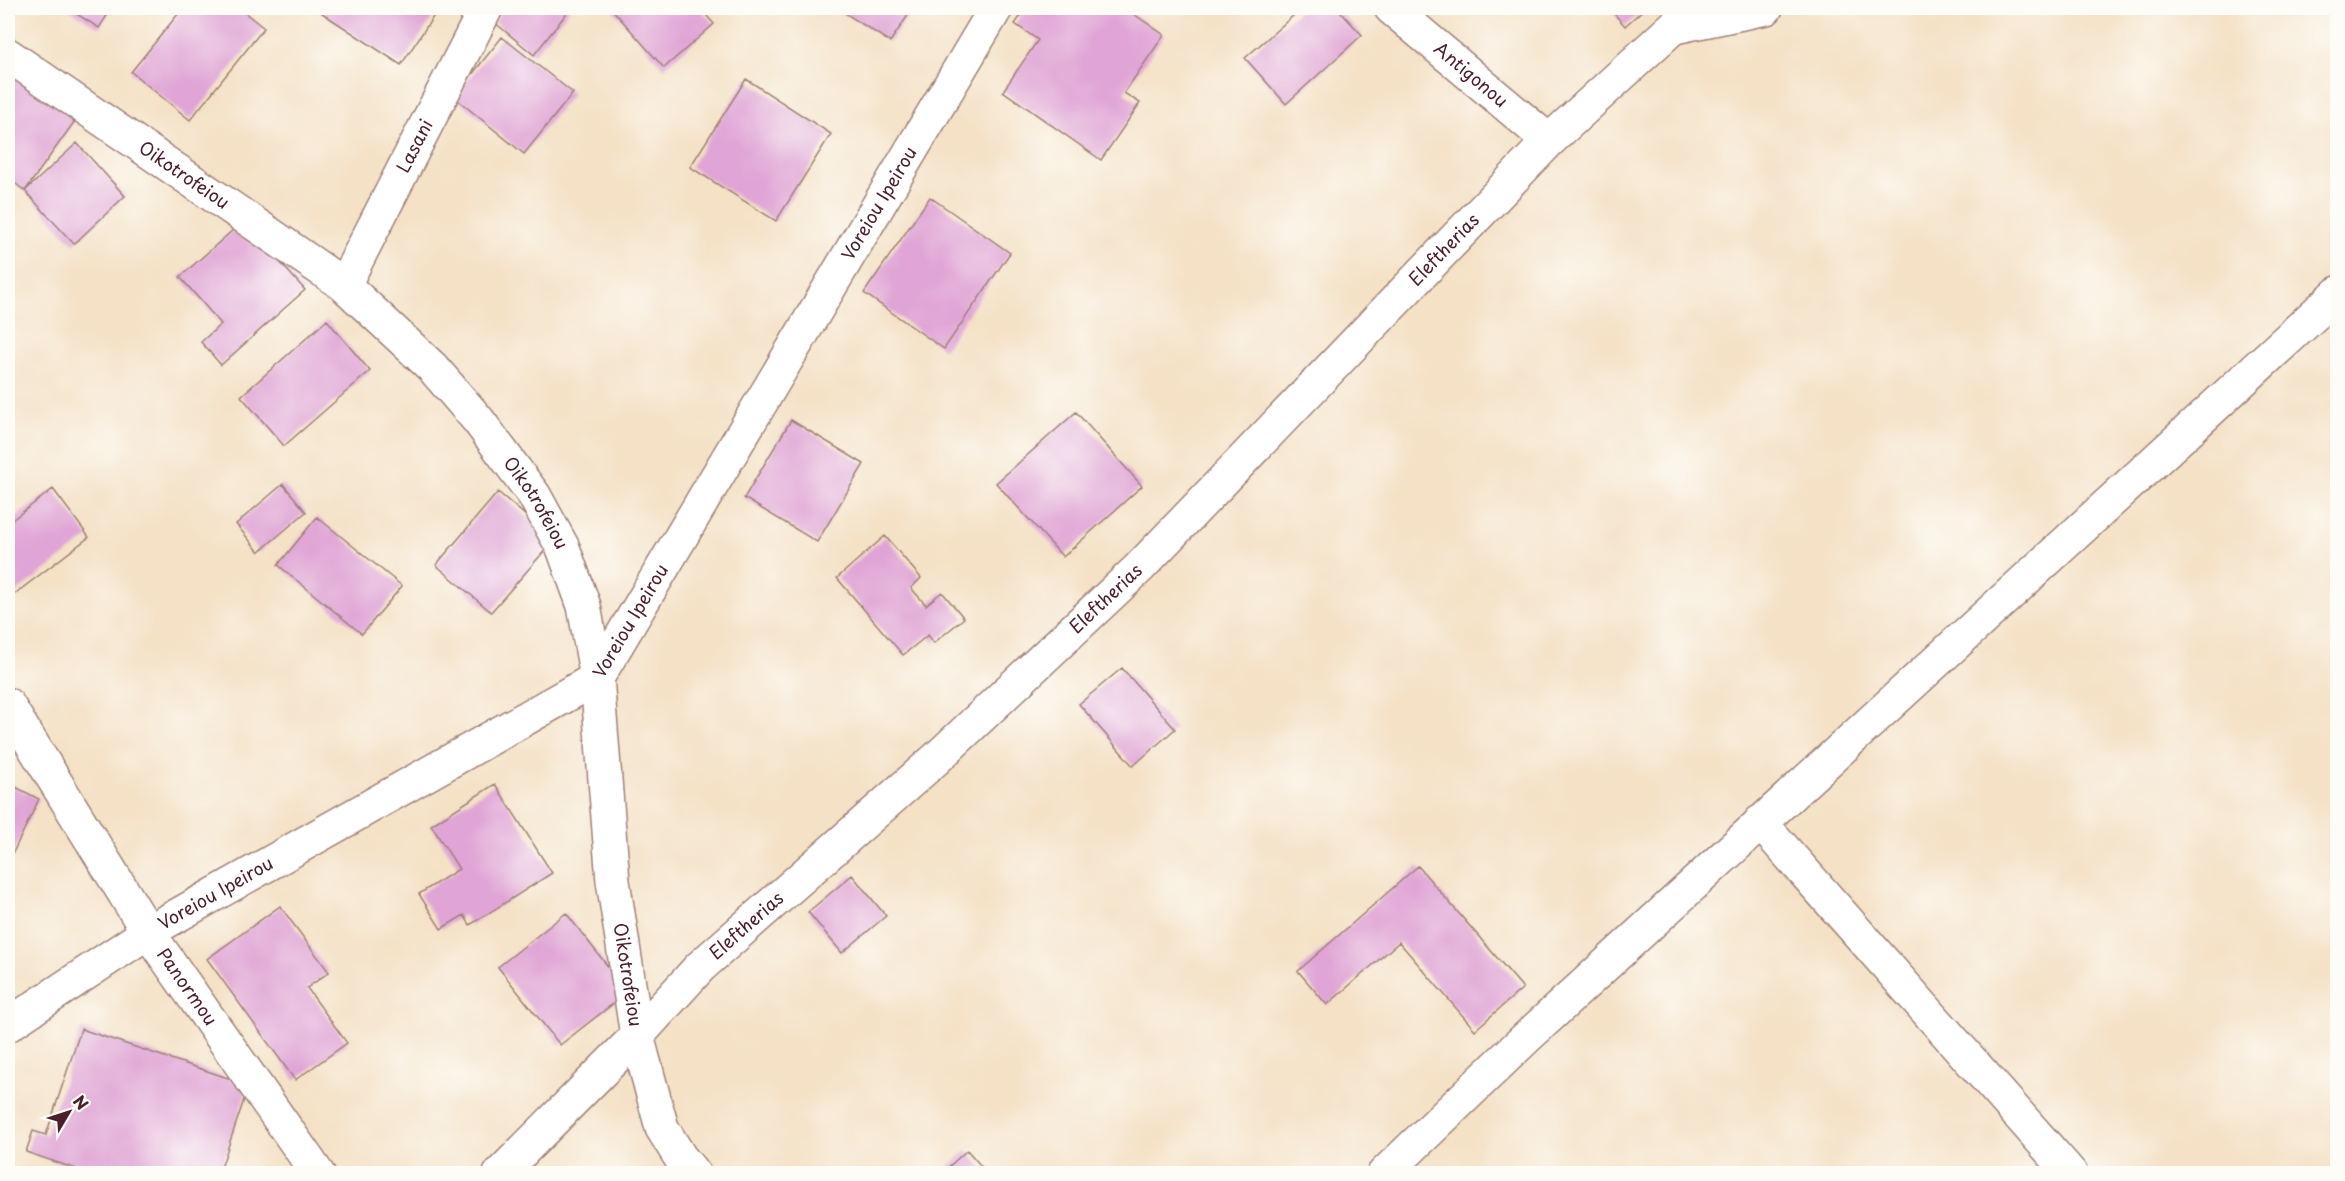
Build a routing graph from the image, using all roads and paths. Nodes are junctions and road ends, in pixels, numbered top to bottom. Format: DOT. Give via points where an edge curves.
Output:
graph roads {
  1 [pos="486,8"];
  2 [pos="996,8"];
  3 [pos="1391,8"];
  4 [pos="1766,8"];
  5 [pos="1684,17"];
  6 [pos="8,55"];
  7 [pos="1549,141"];
  8 [pos="344,285"];
  9 [pos="2337,292"];
  10 [pos="597,678"];
  11 [pos="8,705"];
  12 [pos="1761,822"];
  13 [pos="148,932"];
  14 [pos="8,1025"];
  15 [pos="637,1036"];
  16 [pos="318,1173"];
  17 [pos="500,1173"];
  18 [pos="694,1173"];
  19 [pos="1384,1173"];
  20 [pos="2071,1173"];
  1 -- 8 [label="street, Lasani"];
  2 -- 10 [label="street, Voreiou Ipeirou"];
  3 -- 7 [label="street, Antigonou"];
  4 -- 5 [label="street"];
  5 -- 7 [label="street, Eleftherias"];
  6 -- 8 [label="street, Oikotrofeiou"];
  7 -- 15 [label="street, Eleftherias" via="1139,568 936,759 700,967"];
  8 -- 10 [label="street, Oikotrofeiou" via="432,369 478,420 534,495 563,548 584,606"];
  9 -- 12 [label="street"];
  10 -- 13 [label="street, Voreiou Ipeirou"];
  10 -- 15 [label="street, Oikotrofeiou" via="613,881"];
  11 -- 13 [label="street, Panormou"];
  12 -- 19 [label="street"];
  12 -- 20 [label="street"];
  13 -- 14 [label="street, Voreiou Ipeirou"];
  13 -- 16 [label="street, Panormou"];
  15 -- 17 [label="street, Eleftherias"];
  15 -- 18 [label="street, Oikotrofeiou" via="662,1128"];
}
